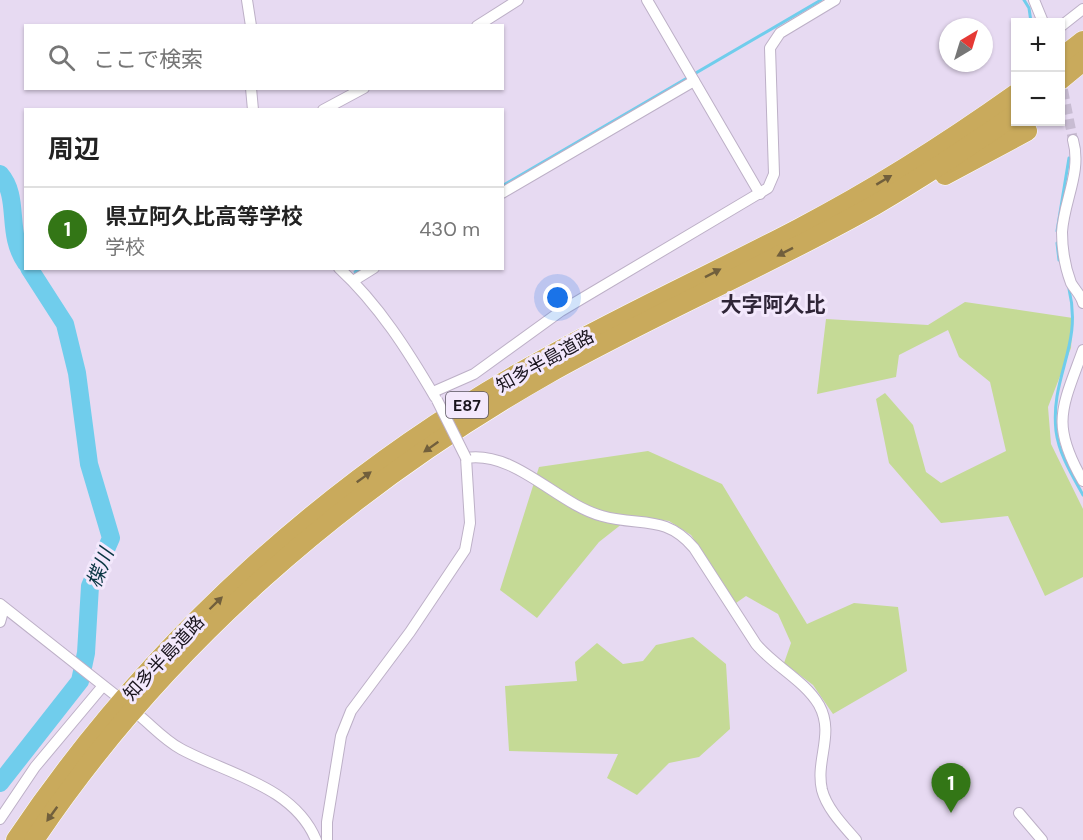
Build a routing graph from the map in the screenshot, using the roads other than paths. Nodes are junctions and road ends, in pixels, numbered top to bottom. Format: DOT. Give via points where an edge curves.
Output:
graph roads {
  1 [pos="247,0"];
  2 [pos="518,0"];
  3 [pos="647,0"];
  4 [pos="835,0"];
  5 [pos="1034,0"];
  6 [pos="1083,9"];
  7 [pos="1041,18"];
  8 [pos="1065,23"];
  9 [pos="250,24"];
  10 [pos="480,24"];
  11 [pos="1083,41"];
  12 [pos="1065,55"];
  13 [pos="1083,62"];
  14 [pos="1065,76"];
  15 [pos="693,81"];
  16 [pos="251,90"];
  17 [pos="360,90"];
  18 [pos="1011,97"];
  19 [pos="253,108"];
  20 [pos="326,108"];
  21 [pos="1011,117"];
  22 [pos="1027,131"];
  23 [pos="1073,140"];
  24 [pos="504,192"];
  25 [pos="760,194"];
  26 [pos="819,234"];
  27 [pos="341,270"];
  28 [pos="371,270"];
  29 [pos="353,281"];
  30 [pos="1083,303"];
  31 [pos="1083,351"];
  32 [pos="435,396"];
  33 [pos="466,458"];
  34 [pos="1083,481"];
  35 [pos="2,606"];
  36 [pos="0,622"];
  37 [pos="102,687"];
  38 [pos="114,694"];
  39 [pos="141,717"];
  40 [pos="1019,813"];
  41 [pos="0,819"];
  42 [pos="16,840"];
  43 [pos="34,840"];
  44 [pos="316,840"];
  45 [pos="327,840"];
  46 [pos="856,840"];
  47 [pos="1042,840"];
  1 -- 9 [label="street"];
  2 -- 10 [label="street"];
  3 -- 15 [label="street"];
  4 -- 25 [label="street" via="780,33 770,48 774,174 771,184"];
  5 -- 7 [label="street"];
  6 -- 8 [label="street"];
  11 -- 12 [label="highway"];
  13 -- 14 [label="highway"];
  15 -- 24 [label="street"];
  15 -- 25 [label="street"];
  16 -- 19 [label="street"];
  17 -- 20 [label="street"];
  42 -- 18 [label="highway, 知多半島道路 / E87, one-way" via="72,763 150,668 234,585 321,508 455,412 546,358 813,221 915,161"];
  21 -- 26 [label="highway, 知多半島道路 / E87" via="905,186"];
  22 -- 26 [label="highway" via="835,233"];
  23 -- 30 [label="street" via="1077,155 1066,206 1063,250 1071,282"];
  25 -- 32 [label="street" via="561,312 474,374"];
  26 -- 43 [label="highway, 知多半島道路 / E87, one-way" via="551,372 475,417 357,500 257,583 160,680 83,771"];
  27 -- 29 [label="street"];
  28 -- 29 [label="street"];
  29 -- 32 [label="street" via="415,359"];
  31 -- 34 [label="street" via="1065,396 1061,424 1068,454"];
  32 -- 33 [label="street, bridge"];
  33 -- 45 [label="street" via="470,523 465,550 351,711 342,736"];
  33 -- 46 [label="street" via="480,456 505,463 601,516 663,525 683,535 756,644 819,705 827,731 820,772 822,792"];
  35 -- 36 [label="street"];
  35 -- 37 [label="street" via="90,673"];
  37 -- 38 [label="street"];
  37 -- 41 [label="street" via="35,767"];
  39 -- 44 [label="street" via="178,747 246,777 286,803 298,812"];
  40 -- 47 [label="street"];
}
